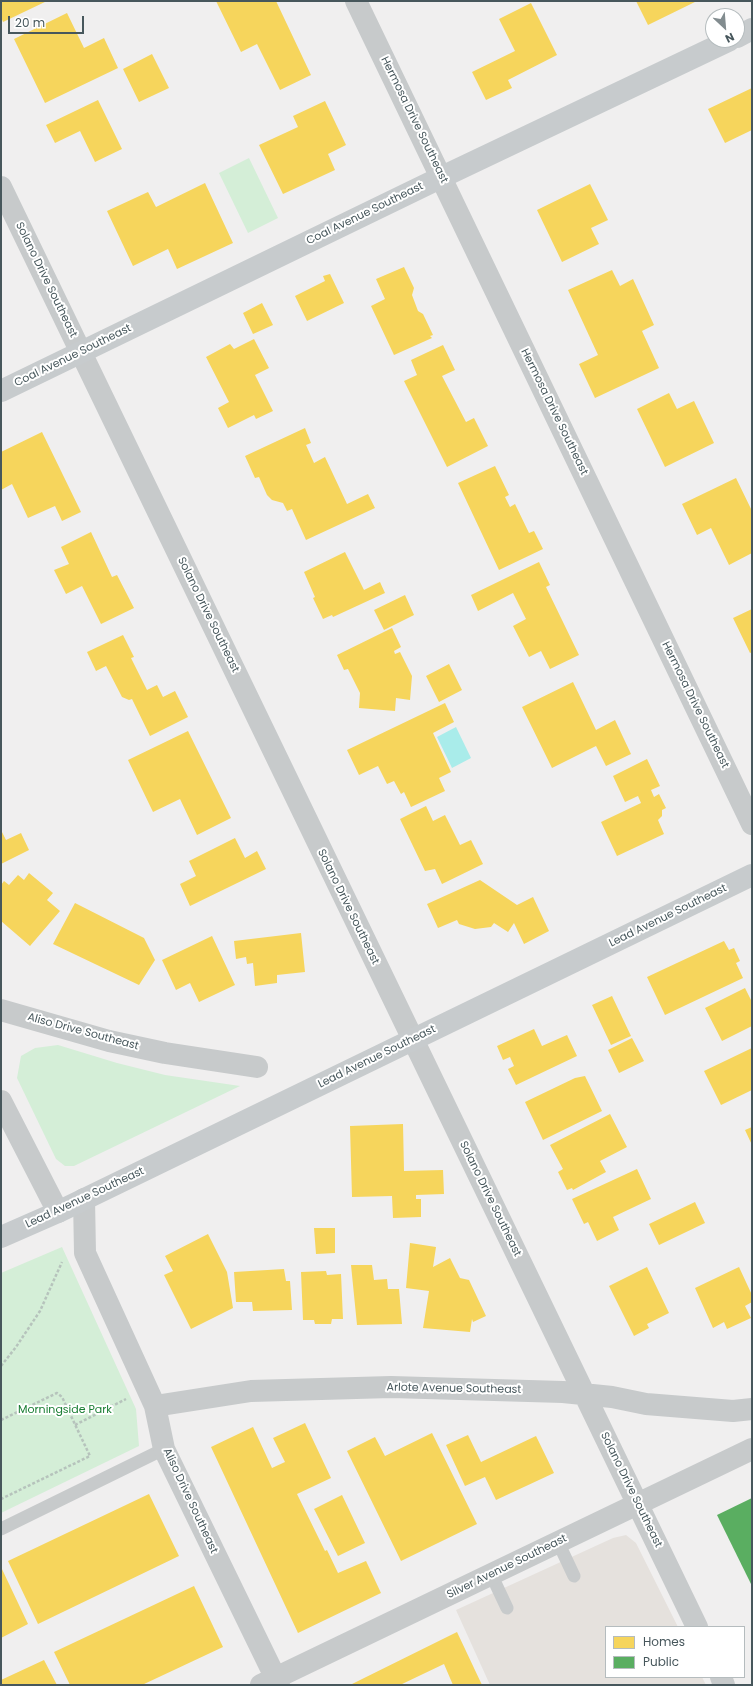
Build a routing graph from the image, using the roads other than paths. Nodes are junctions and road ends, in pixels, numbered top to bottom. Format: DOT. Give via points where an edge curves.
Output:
graph roads {
  1 [pos="356,1"];
  2 [pos="713,48"];
  3 [pos="442,177"];
  4 [pos="1,187"];
  5 [pos="81,352"];
  6 [pos="1,391"];
  7 [pos="752,824"];
  8 [pos="752,875"];
  9 [pos="1,1010"];
  10 [pos="412,1040"];
  11 [pos="257,1067"];
  12 [pos="1,1100"];
  13 [pos="84,1199"];
  14 [pos="58,1212"];
  15 [pos="1,1237"];
  16 [pos="586,1395"];
  17 [pos="155,1406"];
  18 [pos="752,1409"];
  19 [pos="164,1448"];
  20 [pos="752,1449"];
  21 [pos="638,1504"];
  22 [pos="1,1529"];
  23 [pos="558,1542"];
  24 [pos="491,1574"];
  25 [pos="574,1576"];
  26 [pos="507,1608"];
  27 [pos="697,1626"];
  28 [pos="272,1683"];
  1 -- 3 [label="street, Hermosa Drive Southeast"];
  2 -- 3 [label="main road, Coal Avenue Southeast"];
  3 -- 5 [label="main road, Coal Avenue Southeast"];
  3 -- 7 [label="street, Hermosa Drive Southeast"];
  4 -- 5 [label="street, Solano Drive Southeast"];
  5 -- 6 [label="main road, Coal Avenue Southeast"];
  5 -- 10 [label="street, Solano Drive Southeast"];
  8 -- 10 [label="main road, Lead Avenue Southeast"];
  9 -- 11 [label="street, Aliso Drive Southeast" via="165,1054"];
  10 -- 13 [label="main road, Lead Avenue Southeast"];
  10 -- 16 [label="street, Solano Drive Southeast"];
  12 -- 14 [label="street"];
  13 -- 14 [label="main road, Lead Avenue Southeast"];
  13 -- 17 [label="street, Aliso Drive Southeast" via="84,1253"];
  14 -- 15 [label="main road, Lead Avenue Southeast"];
  16 -- 17 [label="street, Arlote Avenue Southeast" via="391,1387 251,1391"];
  16 -- 18 [label="street, Arlote Avenue Southeast" via="646,1404 733,1411"];
  16 -- 21 [label="street, Solano Drive Southeast"];
  17 -- 19 [label="street, Aliso Drive Southeast"];
  19 -- 22 [label="lane"];
  19 -- 28 [label="street, Aliso Drive Southeast"];
  20 -- 21 [label="street, Silver Avenue Southeast"];
  21 -- 23 [label="street, Silver Avenue Southeast"];
  21 -- 27 [label="street, Solano Drive Southeast"];
  23 -- 24 [label="street, Silver Avenue Southeast"];
  23 -- 25 [label="lane"];
  24 -- 26 [label="lane"];
  24 -- 28 [label="street, Silver Avenue Southeast"];
}
